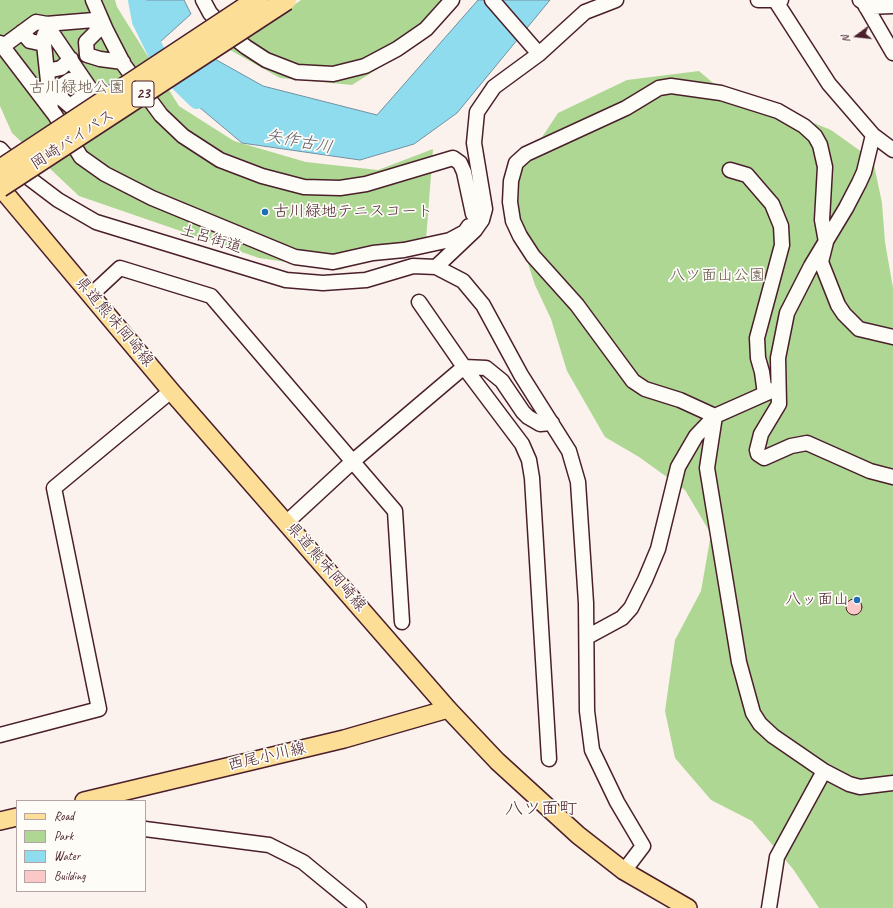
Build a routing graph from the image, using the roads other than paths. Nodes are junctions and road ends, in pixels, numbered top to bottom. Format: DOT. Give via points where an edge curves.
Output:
graph roads {
  1 [pos="93,0"];
  2 [pos="257,0"];
  3 [pos="286,0"];
  4 [pos="452,0"];
  5 [pos="492,0"];
  6 [pos="616,0"];
  7 [pos="758,0"];
  8 [pos="776,0"];
  9 [pos="781,0"];
  10 [pos="206,1"];
  11 [pos="863,4"];
  12 [pos="893,6"];
  13 [pos="45,23"];
  14 [pos="22,32"];
  15 [pos="44,44"];
  16 [pos="1,45"];
  17 [pos="893,53"];
  18 [pos="539,54"];
  19 [pos="70,60"];
  20 [pos="123,62"];
  21 [pos="47,71"];
  22 [pos="72,91"];
  23 [pos="51,110"];
  24 [pos="873,135"];
  25 [pos="0,149"];
  26 [pos="893,150"];
  27 [pos="0,170"];
  28 [pos="730,170"];
  29 [pos="2,194"];
  30 [pos="478,217"];
  31 [pos="826,242"];
  32 [pos="454,251"];
  33 [pos="436,267"];
  34 [pos="463,281"];
  35 [pos="91,295"];
  36 [pos="419,302"];
  37 [pos="893,337"];
  38 [pos="464,367"];
  39 [pos="778,388"];
  40 [pos="171,391"];
  41 [pos="765,394"];
  42 [pos="714,416"];
  43 [pos="552,423"];
  44 [pos="352,462"];
  45 [pos="893,477"];
  46 [pos="287,522"];
  47 [pos="402,622"];
  48 [pos="587,637"];
  49 [pos="448,709"];
  50 [pos="0,735"];
  51 [pos="549,759"];
  52 [pos="824,771"];
  53 [pos="893,784"];
  54 [pos="88,800"];
  55 [pos="16,817"];
  56 [pos="0,821"];
  57 [pos="146,829"];
  58 [pos="624,871"];
  59 [pos="676,904"];
  60 [pos="358,908"];
  61 [pos="688,908"];
  62 [pos="769,908"];
  1 -- 20 [label="street"];
  2 -- 27 [label="highway, 岡崎バイパス / 23, bridge"];
  3 -- 29 [label="highway, 岡崎バイパス / 23, bridge"];
  4 -- 10 [label="street" via="426,29 397,49 365,66 333,74 297,72 266,60 227,32 210,13"];
  5 -- 18 [label="street"];
  6 -- 18 [label="street" via="585,12"];
  7 -- 8 [label="street"];
  8 -- 9 [label="street"];
  8 -- 24 [label="street" via="829,84"];
  11 -- 12 [label="street"];
  11 -- 17 [label="street"];
  13 -- 14 [label="street" via="36,22"];
  13 -- 15 [label="street"];
  13 -- 19 [label="street"];
  13 -- 20 [label="street" via="94,20 98,30 86,42 87,55"];
  14 -- 15 [label="street" via="30,41"];
  14 -- 16 [label="street"];
  15 -- 21 [label="street"];
  16 -- 23 [label="street"];
  18 -- 30 [label="street" via="494,87 477,112 474,143 485,209"];
  19 -- 21 [label="street" via="61,68"];
  19 -- 22 [label="street"];
  20 -- 30 [label="street" via="161,115 183,136 220,160 262,176 304,187 340,188 366,184 453,158 460,163 464,172"];
  21 -- 22 [label="street"];
  22 -- 23 [label="street"];
  23 -- 30 [label="street" via="81,157 105,174 152,198 295,257 333,262 412,249 450,240 464,232"];
  24 -- 26 [label="street"];
  24 -- 31 [label="street" via="864,172"];
  25 -- 33 [label="street, 土呂街道" via="21,172 58,200 96,222 286,280 323,283 366,280 413,266"];
  28 -- 41 [label="street" via="747,175 772,204 782,226 782,245 757,338"];
  29 -- 35 [label="main road, 県道熊味岡崎線"];
  30 -- 32 [label="street" via="475,230"];
  31 -- 37 [label="street" via="822,262 835,300 844,314 858,329"];
  31 -- 39 [label="street" via="787,313 780,344"];
  31 -- 42 [label="street" via="822,220 825,167 815,136 778,110 721,94 671,86 660,88 626,108 526,154 516,163 511,181 510,202 513,221 533,256 576,305 633,381 645,389 680,400"];
  32 -- 33 [label="street"];
  32 -- 34 [label="street" via="451,262"];
  33 -- 34 [label="street"];
  34 -- 43 [label="street" via="483,305 521,375"];
  35 -- 40 [label="main road, 県道熊味岡崎線"];
  35 -- 44 [label="street" via="120,268 211,296"];
  36 -- 38 [label="street"];
  38 -- 43 [label="street" via="486,368 502,381 528,417 540,424"];
  38 -- 44 [label="street"];
  38 -- 51 [label="street" via="522,444 529,460"];
  39 -- 41 [label="street"];
  39 -- 45 [label="street" via="779,404 758,442 757,450 761,457 768,457 791,446 807,443 870,471"];
  40 -- 46 [label="main road, 県道熊味岡崎線"];
  40 -- 50 [label="street" via="54,488 99,709"];
  41 -- 42 [label="street"];
  42 -- 48 [label="street" via="696,436 678,467 658,549 631,608 622,618"];
  42 -- 52 [label="street" via="707,468 739,662 753,713 773,736"];
  43 -- 48 [label="street" via="569,451 578,482"];
  44 -- 46 [label="street"];
  44 -- 47 [label="street" via="395,511"];
  46 -- 49 [label="main road, 県道熊味岡崎線"];
  48 -- 58 [label="street" via="587,711 592,750 617,802 643,846"];
  49 -- 54 [label="main road, 西尾小川線" via="344,739"];
  49 -- 58 [label="main road, 県道熊味岡崎線" via="537,799"];
  52 -- 53 [label="street" via="860,787"];
  52 -- 62 [label="street" via="777,857"];
  55 -- 56 [label="main road"];
  57 -- 60 [label="street" via="269,845 303,862"];
  58 -- 59 [label="main road, 県道熊味岡崎線"];
  59 -- 61 [label="main road, 県道熊味岡崎線"];
}
